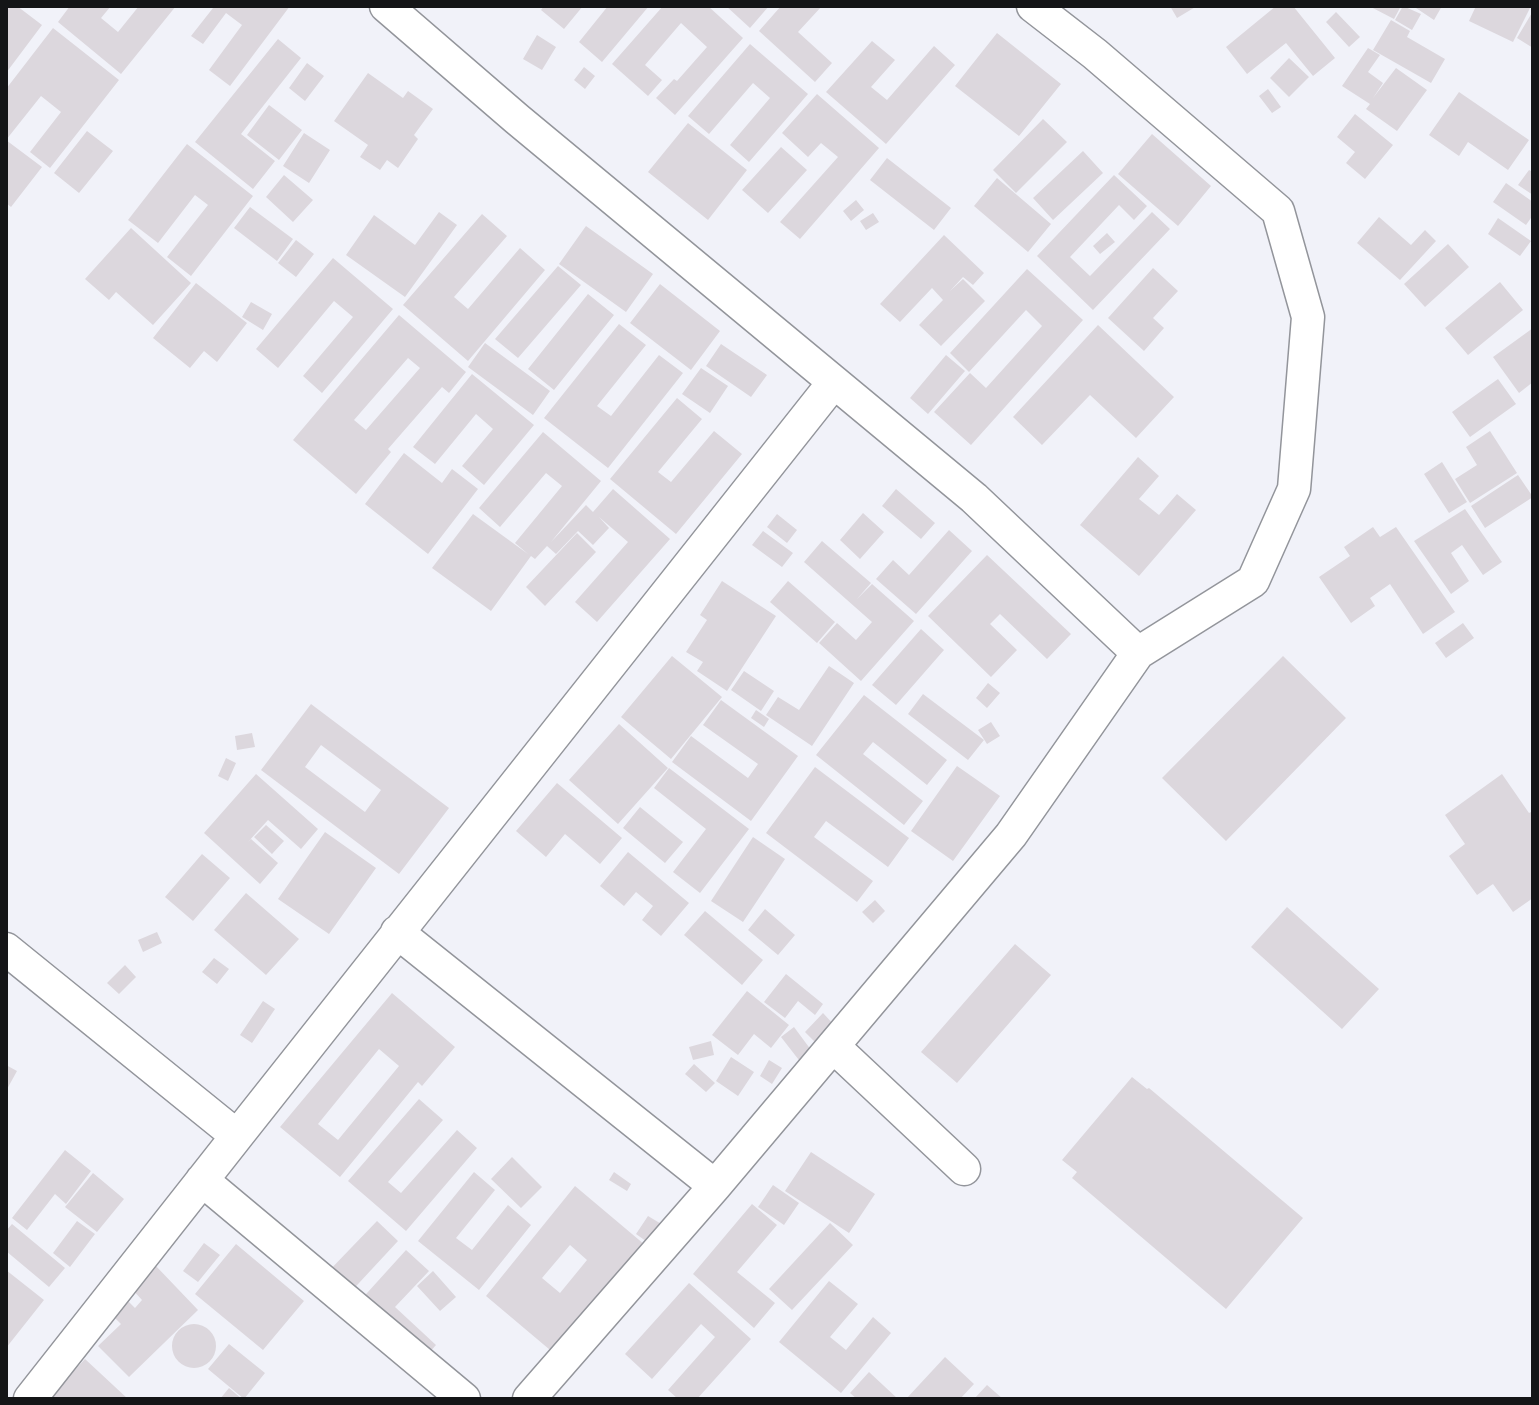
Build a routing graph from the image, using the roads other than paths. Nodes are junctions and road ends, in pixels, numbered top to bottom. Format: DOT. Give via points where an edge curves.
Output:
graph roads {
  1 [pos="386,6"];
  2 [pos="1033,6"];
  3 [pos="834,382"];
  4 [pos="1138,653"];
  5 [pos="397,932"];
  6 [pos="6,949"];
  7 [pos="833,1046"];
  8 [pos="237,1136"];
  9 [pos="964,1169"];
  10 [pos="202,1180"];
  11 [pos="715,1186"];
  12 [pos="30,1399"];
  13 [pos="464,1399"];
  14 [pos="529,1399"];
  1 -- 3 [label="street"];
  2 -- 4 [label="street" via="1278,211 1308,317 1294,489 1253,581"];
  3 -- 4 [label="street" via="974,498"];
  3 -- 5 [label="street"];
  4 -- 7 [label="street" via="1011,835"];
  5 -- 8 [label="street"];
  5 -- 11 [label="street"];
  6 -- 8 [label="street"];
  7 -- 9 [label="street"];
  7 -- 11 [label="street"];
  8 -- 10 [label="street"];
  10 -- 12 [label="street"];
  10 -- 13 [label="street"];
  11 -- 14 [label="street"];
}
